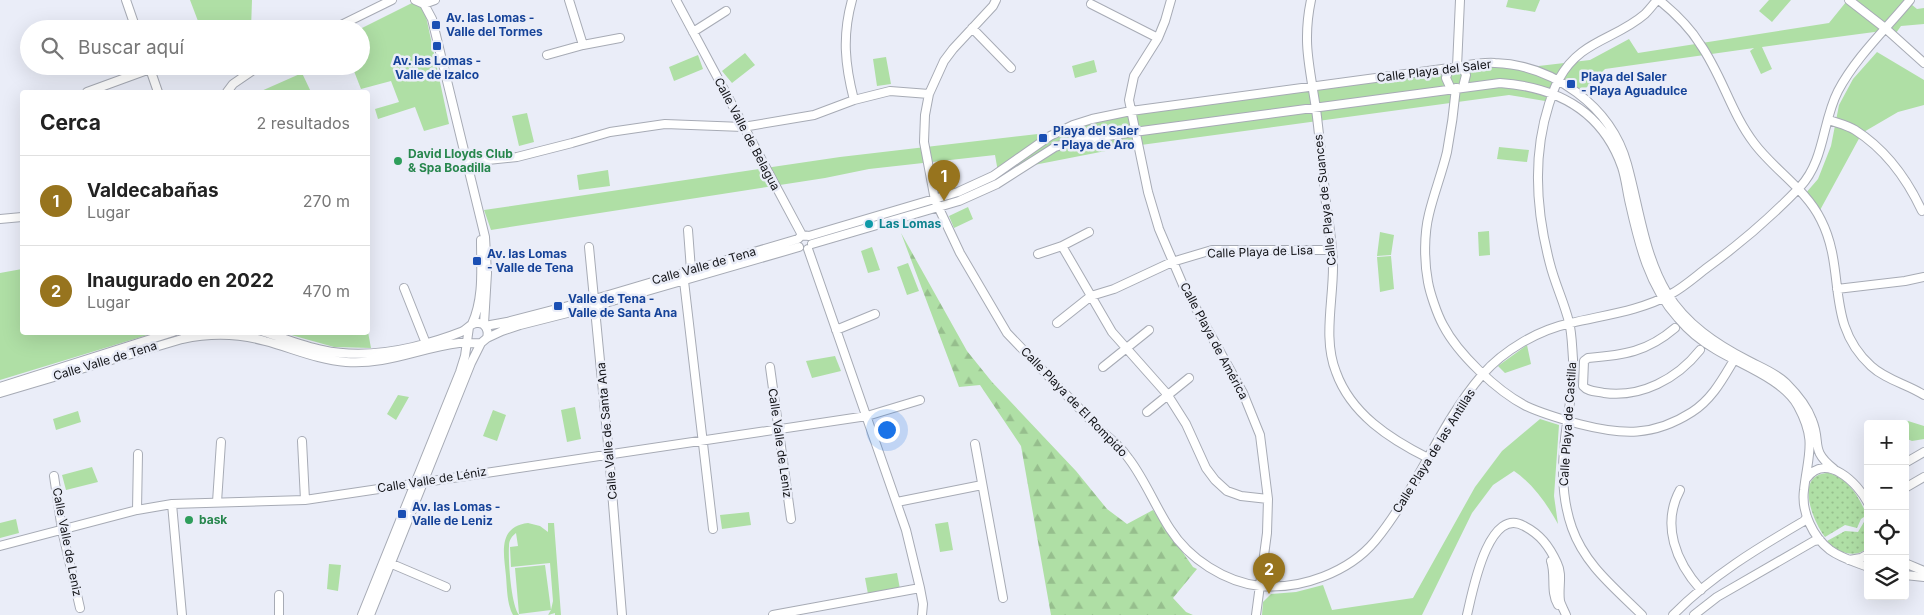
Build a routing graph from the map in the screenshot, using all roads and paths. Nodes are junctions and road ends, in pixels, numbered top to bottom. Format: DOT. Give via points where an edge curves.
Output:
graph roads {
  1 [pos="126,0"];
  2 [pos="392,0"];
  3 [pos="415,0"];
  4 [pos="569,0"];
  5 [pos="676,0"];
  6 [pos="852,0"];
  7 [pos="996,0"];
  8 [pos="1171,0"];
  9 [pos="1311,0"];
  10 [pos="1460,0"];
  11 [pos="1658,0"];
  12 [pos="1849,0"];
  13 [pos="1910,0"];
  14 [pos="434,1"];
  15 [pos="424,4"];
  16 [pos="1091,4"];
  17 [pos="726,11"];
  18 [pos="432,19"];
  19 [pos="133,20"];
  20 [pos="351,20"];
  21 [pos="972,28"];
  22 [pos="1885,28"];
  23 [pos="693,32"];
  24 [pos="620,38"];
  25 [pos="1158,38"];
  26 [pos="583,45"];
  27 [pos="547,55"];
  28 [pos="1924,63"];
  29 [pos="1456,67"];
  30 [pos="1011,68"];
  31 [pos="131,75"];
  32 [pos="152,75"];
  33 [pos="246,75"];
  34 [pos="1558,80"];
  35 [pos="1312,87"];
  36 [pos="1457,88"];
  37 [pos="92,90"];
  38 [pos="157,90"];
  39 [pos="228,90"];
  40 [pos="1553,93"];
  41 [pos="929,94"];
  42 [pos="854,100"];
  43 [pos="1315,107"];
  44 [pos="1131,111"];
  45 [pos="1829,120"];
  46 [pos="743,127"];
  47 [pos="1134,132"];
  48 [pos="468,162"];
  49 [pos="1798,189"];
  50 [pos="934,200"];
  51 [pos="938,208"];
  52 [pos="1922,211"];
  53 [pos="894,216"];
  54 [pos="20,217"];
  55 [pos="0,219"];
  56 [pos="480,223"];
  57 [pos="688,230"];
  58 [pos="1089,232"];
  59 [pos="802,239"];
  60 [pos="589,246"];
  61 [pos="1062,246"];
  62 [pos="810,247"];
  63 [pos="1332,250"];
  64 [pos="1038,254"];
  65 [pos="1172,262"];
  66 [pos="692,270"];
  67 [pos="1924,276"];
  68 [pos="684,282"];
  69 [pos="404,288"];
  70 [pos="1837,289"];
  71 [pos="1091,296"];
  72 [pos="1665,296"];
  73 [pos="595,302"];
  74 [pos="485,314"];
  75 [pos="876,314"];
  76 [pos="1057,323"];
  77 [pos="1570,323"];
  78 [pos="495,324"];
  79 [pos="485,325"];
  80 [pos="470,326"];
  81 [pos="1675,328"];
  82 [pos="836,330"];
  83 [pos="1149,330"];
  84 [pos="164,335"];
  85 [pos="203,335"];
  86 [pos="230,335"];
  87 [pos="274,335"];
  88 [pos="476,341"];
  89 [pos="428,346"];
  90 [pos="1126,350"];
  91 [pos="1700,350"];
  92 [pos="1734,360"];
  93 [pos="770,367"];
  94 [pos="1103,367"];
  95 [pos="1583,371"];
  96 [pos="1573,372"];
  97 [pos="1483,374"];
  98 [pos="1189,378"];
  99 [pos="0,387"];
  100 [pos="0,393"];
  101 [pos="1167,394"];
  102 [pos="1924,395"];
  103 [pos="920,400"];
  104 [pos="1147,412"];
  105 [pos="867,416"];
  106 [pos="1567,420"];
  107 [pos="777,430"];
  108 [pos="702,440"];
  109 [pos="302,441"];
  110 [pos="221,442"];
  111 [pos="975,444"];
  112 [pos="1924,452"];
  113 [pos="138,454"];
  114 [pos="609,454"];
  115 [pos="1428,458"];
  116 [pos="1909,461"];
  117 [pos="1834,470"];
  118 [pos="54,476"];
  119 [pos="1924,477"];
  120 [pos="1806,480"];
  121 [pos="425,481"];
  122 [pos="416,482"];
  123 [pos="982,485"];
  124 [pos="1864,486"];
  125 [pos="1909,486"];
  126 [pos="1857,487"];
  127 [pos="1680,490"];
  128 [pos="1864,497"];
  129 [pos="1268,499"];
  130 [pos="305,500"];
  131 [pos="217,502"];
  132 [pos="897,502"];
  133 [pos="172,504"];
  134 [pos="136,510"];
  135 [pos="1807,518"];
  136 [pos="791,519"];
  137 [pos="713,529"];
  138 [pos="62,530"];
  139 [pos="1820,540"];
  140 [pos="0,546"];
  141 [pos="1866,555"];
  142 [pos="1850,560"];
  143 [pos="392,564"];
  144 [pos="1909,564"];
  145 [pos="1864,565"];
  146 [pos="1924,570"];
  147 [pos="1909,575"];
  148 [pos="1924,577"];
  149 [pos="1259,586"];
  150 [pos="446,587"];
  151 [pos="920,588"];
  152 [pos="1701,590"];
  153 [pos="279,595"];
  154 [pos="1003,598"];
  155 [pos="80,608"];
  156 [pos="182,615"];
  157 [pos="279,615"];
  158 [pos="362,615"];
  159 [pos="370,615"];
  160 [pos="622,615"];
  161 [pos="772,615"];
  162 [pos="922,615"];
  163 [pos="1256,615"];
  164 [pos="1467,615"];
  165 [pos="1565,615"];
  166 [pos="1642,615"];
  167 [pos="1673,615"];
  168 [pos="1694,615"];
  1 -- 19 [label="street"];
  2 -- 20 [label="street"];
  3 -- 15 [label="street"];
  4 -- 26 [label="street"];
  5 -- 23 [label="street, Calle Valle de Belagua"];
  6 -- 42 [label="street" via="845,50 846,71"];
  7 -- 21 [label="street, Calle Playa de El Rompido"];
  8 -- 25 [label="street, Calle Playa de América"];
  9 -- 35 [label="street, Calle Playa de Suances" via="1306,45"];
  10 -- 29 [label="street"];
  11 -- 34 [label="street, Calle Playa de Castilla" via="1645,14 1579,54"];
  11 -- 49 [label="street" via="1682,19 1701,45 1737,118 1753,142"];
  12 -- 22 [label="street"];
  13 -- 22 [label="street, Calle Playa de las Antillas"];
  14 -- 15 [label="street"];
  14 -- 18 [label="street"];
  15 -- 18 [label="street"];
  16 -- 25 [label="street"];
  17 -- 23 [label="street"];
  18 -- 48 [label="street"];
  21 -- 30 [label="street"];
  21 -- 41 [label="street, Calle Playa de El Rompido" via="944,61"];
  22 -- 28 [label="street"];
  22 -- 45 [label="street, Calle Playa de las Antillas" via="1848,75 1837,94"];
  23 -- 46 [label="street, Calle Valle de Belagua"];
  24 -- 26 [label="street"];
  25 -- 44 [label="street, Calle Playa de América" via="1134,76 1129,100"];
  26 -- 27 [label="street"];
  29 -- 34 [label="street, Calle Playa del Saler" via="1494,63 1529,68"];
  29 -- 35 [label="street, Calle Playa del Saler"];
  29 -- 36 [label="street" via="1466,75"];
  29 -- 36 [label="street" via="1446,78"];
  31 -- 37 [label="street"];
  32 -- 38 [label="street"];
  33 -- 39 [label="street"];
  34 -- 40 [label="street, Calle Playa de Castilla"];
  34 -- 72 [label="street, Calle Playa del Saler" via="1597,110 1619,142"];
  35 -- 43 [label="street, Calle Playa de Suances"];
  35 -- 44 [label="street, Calle Playa del Saler"];
  36 -- 40 [label="street, Calle Playa del Saler" via="1500,83"];
  36 -- 43 [label="street, Calle Playa del Saler"];
  36 -- 97 [label="street" via="1447,151 1429,215 1426,248 1428,282 1442,324"];
  40 -- 72 [label="street, Calle Playa del Saler" via="1590,116 1612,144 1622,168 1649,274"];
  40 -- 77 [label="street, Calle Playa de Castilla" via="1540,140 1538,191 1544,239"];
  41 -- 42 [label="street" via="890,91"];
  41 -- 50 [label="street, Calle Playa de El Rompido" via="924,142"];
  42 -- 46 [label="street" via="814,114"];
  43 -- 47 [label="street, Calle Playa del Saler"];
  43 -- 63 [label="street, Calle Playa de Suances"];
  44 -- 47 [label="street, Calle Playa de América"];
  44 -- 50 [label="street, Calle Playa del Saler" via="1073,125 1050,136 993,176"];
  45 -- 49 [label="street, Calle Playa de las Antillas" via="1819,157"];
  45 -- 52 [label="street" via="1853,129 1875,145 1904,177"];
  46 -- 48 [label="street" via="665,124 610,132 517,157"];
  46 -- 59 [label="street, Calle Valle de Belagua"];
  47 -- 51 [label="street, Calle Playa del Saler" via="1055,147 979,194"];
  47 -- 65 [label="street, Calle Playa de América" via="1148,192"];
  48 -- 56 [label="street"];
  49 -- 70 [label="street" via="1820,218 1828,235"];
  49 -- 72 [label="street, Calle Playa de las Antillas" via="1736,246"];
  50 -- 51 [label="street, Calle Playa de El Rompido"];
  50 -- 53 [label="street, Calle Playa del Saler"];
  51 -- 53 [label="street, Calle Playa del Saler"];
  51 -- 149 [label="street, Calle Playa de El Rompido" via="960,253 1007,332 1120,448 1171,531 1192,555 1218,573"];
  53 -- 59 [label="street, Calle Valle de Tena"];
  53 -- 62 [label="street"];
  54 -- 55 [label="street"];
  56 -- 74 [label="street" via="487,255"];
  56 -- 80 [label="street" via="481,292 476,316"];
  57 -- 66 [label="street"];
  58 -- 61 [label="street"];
  59 -- 62 [label="street, Calle Valle de Belagua" via="812,240"];
  59 -- 62 [label="street" via="804,250"];
  59 -- 66 [label="street, Calle Valle de Tena"];
  59 -- 68 [label="street, Calle Valle de Tena"];
  60 -- 73 [label="street, Calle Valle de Santa Ana"];
  61 -- 64 [label="street"];
  61 -- 71 [label="street"];
  62 -- 82 [label="street"];
  63 -- 65 [label="street, Calle Playa de Lisa" via="1212,250"];
  63 -- 115 [label="street, Calle Playa de Suances" via="1328,340 1336,372 1351,400 1370,422 1399,444"];
  65 -- 71 [label="street, Calle Playa de Lisa"];
  65 -- 129 [label="street, Calle Playa de América" via="1243,392 1260,436"];
  66 -- 68 [label="street"];
  66 -- 73 [label="street, Calle Valle de Tena"];
  67 -- 70 [label="street"];
  68 -- 73 [label="street, Calle Valle de Tena"];
  68 -- 108 [label="street"];
  69 -- 89 [label="street"];
  70 -- 102 [label="street" via="1839,310 1859,353 1872,367"];
  71 -- 76 [label="street, Calle Playa de Lisa"];
  71 -- 90 [label="street"];
  72 -- 77 [label="street, Calle Playa de las Antillas" via="1646,305"];
  72 -- 92 [label="street, Calle Playa del Saler" via="1677,317 1696,337"];
  72 -- 117 [label="street, Calle Playa del Saler" via="1702,333 1785,382 1801,398 1813,421 1821,459"];
  73 -- 78 [label="street, Calle Valle de Tena"];
  73 -- 88 [label="street, Calle Valle de Tena"];
  73 -- 114 [label="street, Calle Valle de Santa Ana"];
  74 -- 78 [label="street"];
  74 -- 79 [label="street"];
  75 -- 82 [label="street"];
  77 -- 96 [label="street, Calle Playa de Castilla"];
  77 -- 97 [label="street, Calle Playa de las Antillas" via="1527,340"];
  78 -- 79 [label="street, Calle Valle de Tena"];
  79 -- 80 [label="street, Calle Valle de Tena" via="478,322"];
  79 -- 88 [label="street" via="488,332"];
  80 -- 88 [label="street"];
  80 -- 89 [label="street, Calle Valle de Tena"];
  81 -- 95 [label="street" via="1646,347 1623,354 1588,358 1584,361"];
  82 -- 105 [label="street"];
  83 -- 90 [label="street"];
  84 -- 99 [label="street, Calle Valle de Tena"];
  85 -- 100 [label="street, Calle Valle de Tena" via="165,343"];
  86 -- 89 [label="street, Calle Valle de Tena" via="345,362 375,362"];
  87 -- 89 [label="street, Calle Valle de Tena" via="345,354 379,354"];
  88 -- 89 [label="street, Calle Valle de Tena"];
  88 -- 121 [label="street" via="471,364"];
  88 -- 122 [label="street" via="460,372"];
  90 -- 94 [label="street"];
  90 -- 101 [label="street"];
  91 -- 95 [label="street" via="1678,373 1640,391 1611,394 1586,389"];
  92 -- 106 [label="street" via="1723,380 1703,404 1662,427 1621,433"];
  92 -- 120 [label="street, Calle Playa del Saler" via="1781,386 1796,403 1810,436"];
  93 -- 107 [label="street, Calle Valle de Leniz"];
  95 -- 96 [label="street"];
  96 -- 106 [label="street, Calle Playa de Castilla"];
  97 -- 106 [label="street" via="1524,405"];
  97 -- 115 [label="street, Calle Playa de las Antillas"];
  98 -- 101 [label="street"];
  101 -- 104 [label="street"];
  101 -- 129 [label="street" via="1215,480 1227,491"];
  103 -- 105 [label="street"];
  105 -- 107 [label="street, Calle Valle de Léniz"];
  105 -- 132 [label="street"];
  106 -- 166 [label="street, Calle Playa de Castilla" via="1563,491 1572,529 1597,572"];
  107 -- 108 [label="street, Calle Valle de Léniz"];
  107 -- 136 [label="street, Calle Valle de Leniz"];
  108 -- 114 [label="street, Calle Valle de Léniz"];
  108 -- 137 [label="street"];
  109 -- 130 [label="street"];
  110 -- 131 [label="street"];
  111 -- 123 [label="street"];
  112 -- 116 [label="street"];
  113 -- 134 [label="street"];
  114 -- 121 [label="street, Calle Valle de Léniz"];
  114 -- 160 [label="street, Calle Valle de Santa Ana"];
  115 -- 149 [label="street, Calle Playa de las Antillas" via="1373,543 1353,559 1323,578 1284,586"];
  117 -- 120 [label="street" via="1820,468"];
  117 -- 126 [label="street, Calle Playa del Saler"];
  118 -- 138 [label="street, Calle Valle de Leniz"];
  119 -- 125 [label="street"];
  120 -- 135 [label="street, Calle Playa del Saler"];
  121 -- 122 [label="street, Calle Valle de Léniz"];
  121 -- 143 [label="street"];
  122 -- 130 [label="street, Calle Valle de Léniz"];
  122 -- 158 [label="street"];
  123 -- 132 [label="street"];
  123 -- 154 [label="street"];
  124 -- 126 [label="street"];
  126 -- 128 [label="street, Calle Playa del Saler"];
  127 -- 152 [label="street" via="1672,514 1674,546 1684,568"];
  129 -- 149 [label="street, Calle Playa de América" via="1267,533"];
  130 -- 131 [label="street, Calle Valle de Léniz"];
  131 -- 133 [label="street, Calle Valle de Léniz"];
  132 -- 151 [label="street"];
  133 -- 134 [label="street, Calle Valle de Léniz"];
  133 -- 156 [label="street"];
  134 -- 138 [label="street, Calle Valle de Léniz"];
  135 -- 139 [label="street"];
  135 -- 152 [label="street" via="1736,563"];
  138 -- 140 [label="street, Calle Valle de Léniz"];
  138 -- 155 [label="street, Calle Valle de Leniz"];
  139 -- 142 [label="street"];
  139 -- 168 [label="street" via="1717,597"];
  141 -- 142 [label="street"];
  142 -- 145 [label="street"];
  143 -- 150 [label="street"];
  143 -- 159 [label="street"];
  144 -- 146 [label="street"];
  147 -- 148 [label="street"];
  149 -- 163 [label="street, Calle Playa de América"];
  151 -- 161 [label="street"];
  151 -- 162 [label="street"];
  152 -- 167 [label="street"];
  153 -- 157 [label="street"];
  164 -- 165 [label="street" via="1488,543 1498,529 1520,523 1543,540 1558,565 1560,602"];
}
